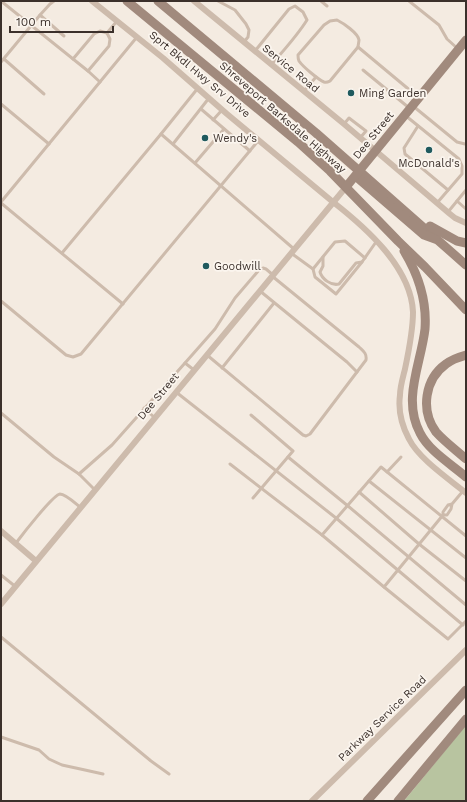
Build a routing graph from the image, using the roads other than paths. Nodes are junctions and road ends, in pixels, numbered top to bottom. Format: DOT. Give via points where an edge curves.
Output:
graph roads {
  1 [pos="1,1"];
  2 [pos="54,1"];
  3 [pos="92,1"];
  4 [pos="127,1"];
  5 [pos="158,1"];
  6 [pos="194,1"];
  7 [pos="218,1"];
  8 [pos="321,1"];
  9 [pos="409,1"];
  10 [pos="327,6"];
  11 [pos="40,15"];
  12 [pos="117,21"];
  13 [pos="31,26"];
  14 [pos="107,33"];
  15 [pos="64,36"];
  16 [pos="137,37"];
  17 [pos="466,40"];
  18 [pos="244,42"];
  19 [pos="358,47"];
  20 [pos="458,50"];
  21 [pos="255,51"];
  22 [pos="73,59"];
  23 [pos="2,61"];
  24 [pos="271,64"];
  25 [pos="363,70"];
  26 [pos="88,71"];
  27 [pos="316,76"];
  28 [pos="100,82"];
  29 [pos="198,88"];
  30 [pos="303,91"];
  31 [pos="44,94"];
  32 [pos="419,97"];
  33 [pos="209,98"];
  34 [pos="1,104"];
  35 [pos="201,109"];
  36 [pos="222,110"];
  37 [pos="409,110"];
  38 [pos="213,120"];
  39 [pos="418,126"];
  40 [pos="224,129"];
  41 [pos="161,134"];
  42 [pos="259,140"];
  43 [pos="49,144"];
  44 [pos="173,144"];
  45 [pos="466,144"];
  46 [pos="250,151"];
  47 [pos="375,151"];
  48 [pos="195,163"];
  49 [pos="357,173"];
  50 [pos="221,186"];
  51 [pos="346,187"];
  52 [pos="448,190"];
  53 [pos="466,190"];
  54 [pos="457,201"];
  55 [pos="333,202"];
  56 [pos="1,203"];
  57 [pos="437,203"];
  58 [pos="400,206"];
  59 [pos="466,210"];
  60 [pos="448,212"];
  61 [pos="466,223"];
  62 [pos="439,240"];
  63 [pos="398,241"];
  64 [pos="376,242"];
  65 [pos="466,243"];
  66 [pos="293,251"];
  67 [pos="62,253"];
  68 [pos="323,257"];
  69 [pos="365,258"];
  70 [pos="362,262"];
  71 [pos="466,265"];
  72 [pos="313,270"];
  73 [pos="272,276"];
  74 [pos="260,291"];
  75 [pos="1,301"];
  76 [pos="274,303"];
  77 [pos="123,304"];
  78 [pos="466,310"];
  79 [pos="215,329"];
  80 [pos="223,336"];
  81 [pos="208,354"];
  82 [pos="466,355"];
  83 [pos="185,363"];
  84 [pos="222,368"];
  85 [pos="194,370"];
  86 [pos="357,372"];
  87 [pos="176,392"];
  88 [pos="144,408"];
  89 [pos="1,413"];
  90 [pos="250,415"];
  91 [pos="155,418"];
  92 [pos="401,456"];
  93 [pos="288,458"];
  94 [pos="466,459"];
  95 [pos="230,464"];
  96 [pos="276,471"];
  97 [pos="387,472"];
  98 [pos="79,474"];
  99 [pos="466,477"];
  100 [pos="369,481"];
  101 [pos="262,489"];
  102 [pos="95,490"];
  103 [pos="359,492"];
  104 [pos="464,492"];
  105 [pos="253,498"];
  106 [pos="348,506"];
  107 [pos="81,508"];
  108 [pos="442,516"];
  109 [pos="336,518"];
  110 [pos="431,530"];
  111 [pos="1,531"];
  112 [pos="322,535"];
  113 [pos="466,536"];
  114 [pos="16,544"];
  115 [pos="419,544"];
  116 [pos="408,557"];
  117 [pos="466,558"];
  118 [pos="36,561"];
  119 [pos="397,570"];
  120 [pos="1,575"];
  121 [pos="466,581"];
  122 [pos="16,587"];
  123 [pos="384,587"];
  124 [pos="1,604"];
  125 [pos="466,605"];
  126 [pos="466,621"];
  127 [pos="463,625"];
  128 [pos="1,637"];
  129 [pos="466,650"];
  130 [pos="466,690"];
  131 [pos="466,719"];
  132 [pos="1,737"];
  133 [pos="103,774"];
  134 [pos="169,774"];
  135 [pos="312,801"];
  136 [pos="367,801"];
  137 [pos="398,801"];
  1 -- 13 [label="lane"];
  2 -- 11 [label="lane"];
  3 -- 12 [label="street, Sprt Bkdl Hwy Srv Drive"];
  4 -- 51 [label="main road, Shreveport Barksdale Highway" via="298,142"];
  5 -- 49 [label="main road, Shreveport Barksdale Highway" via="310,128"];
  6 -- 18 [label="street, Service Road"];
  7 -- 18 [label="lane" via="236,10 246,24 249,30"];
  8 -- 10 [label="lane"];
  9 -- 20 [label="lane" via="439,25 446,39"];
  11 -- 13 [label="lane"];
  11 -- 15 [label="lane"];
  12 -- 14 [label="lane"];
  12 -- 16 [label="street, Sprt Bkdl Hwy Srv Drive"];
  13 -- 22 [label="lane"];
  13 -- 23 [label="lane"];
  14 -- 22 [label="lane" via="100,31 94,34"];
  14 -- 26 [label="lane" via="110,39 109,46"];
  16 -- 28 [label="lane"];
  16 -- 29 [label="street, Sprt Bkdl Hwy Srv Drive"];
  17 -- 20 [label="main road, Dee Street"];
  18 -- 21 [label="street, Service Road"];
  19 -- 27 [label="lane" via="330,81 323,82"];
  19 -- 27 [label="lane" via="356,35 342,23 337,20 324,25 298,55 300,63"];
  19 -- 32 [label="lane"];
  20 -- 32 [label="main road, Dee Street"];
  21 -- 24 [label="street, Service Road"];
  21 -- 24 [label="lane" via="289,9 295,6 303,12 307,20 287,48"];
  22 -- 26 [label="lane"];
  23 -- 31 [label="lane"];
  24 -- 30 [label="street, Service Road"];
  25 -- 37 [label="lane"];
  26 -- 28 [label="lane"];
  27 -- 30 [label="lane"];
  28 -- 43 [label="lane"];
  29 -- 33 [label="street, Sprt Bkdl Hwy Srv Drive"];
  29 -- 41 [label="lane"];
  30 -- 47 [label="street, Service Road"];
  32 -- 37 [label="main road, Dee Street"];
  33 -- 35 [label="lane"];
  33 -- 36 [label="street, Sprt Bkdl Hwy Srv Drive"];
  34 -- 43 [label="lane"];
  35 -- 38 [label="lane"];
  35 -- 44 [label="lane"];
  36 -- 38 [label="lane"];
  36 -- 42 [label="street, Sprt Bkdl Hwy Srv Drive"];
  37 -- 39 [label="lane"];
  37 -- 45 [label="lane" via="457,142"];
  37 -- 47 [label="main road, Dee Street"];
  38 -- 40 [label="lane"];
  39 -- 52 [label="lane" via="404,148 404,154"];
  39 -- 52 [label="lane" via="459,159 462,174"];
  40 -- 46 [label="lane"];
  40 -- 48 [label="lane"];
  41 -- 44 [label="lane"];
  41 -- 67 [label="lane"];
  42 -- 46 [label="lane"];
  42 -- 55 [label="street, Sprt Bkdl Hwy Srv Drive"];
  43 -- 56 [label="lane"];
  44 -- 48 [label="lane"];
  46 -- 50 [label="lane"];
  47 -- 49 [label="main road, Dee Street"];
  47 -- 57 [label="street, Service Road"];
  48 -- 50 [label="lane"];
  49 -- 51 [label="main road"];
  49 -- 58 [label="main road, Shreveport Barksdale Highway"];
  49 -- 62 [label="main road" via="424,235"];
  50 -- 66 [label="lane"];
  50 -- 77 [label="lane"];
  51 -- 55 [label="street"];
  51 -- 63 [label="main road, Shreveport Barksdale Highway"];
  52 -- 57 [label="lane"];
  53 -- 54 [label="lane"];
  54 -- 59 [label="lane"];
  54 -- 60 [label="lane"];
  55 -- 64 [label="street, Sprt Bkdl Hwy Srv Drive"];
  55 -- 66 [label="street, Dee Street"];
  56 -- 67 [label="lane"];
  57 -- 60 [label="street, Service Road"];
  58 -- 62 [label="main road"];
  58 -- 65 [label="main road" via="438,232 457,242"];
  60 -- 61 [label="street, Service Road"];
  62 -- 71 [label="main road"];
  63 -- 78 [label="main road, Shreveport Barksdale Highway"];
  63 -- 99 [label="main road" via="410,260 424,305 424,334 412,392 413,416 420,434 428,444"];
  64 -- 69 [label="lane"];
  64 -- 104 [label="street, Sprt Bkdl Hwy Srv Drive" via="403,276 413,310 400,395 400,412 404,427 416,450"];
  66 -- 72 [label="lane"];
  66 -- 73 [label="street, Dee Street"];
  67 -- 77 [label="lane"];
  68 -- 69 [label="lane" via="335,242 345,241"];
  68 -- 70 [label="lane" via="321,276 334,286 339,284 356,263"];
  68 -- 72 [label="lane"];
  69 -- 70 [label="lane"];
  70 -- 72 [label="lane" via="336,294 315,277"];
  73 -- 74 [label="street, Dee Street"];
  73 -- 79 [label="lane" via="266,269 259,270 235,298"];
  73 -- 86 [label="lane" via="365,352 366,360"];
  74 -- 76 [label="lane"];
  74 -- 80 [label="street, Dee Street"];
  75 -- 77 [label="lane" via="66,355 74,357 81,354"];
  76 -- 84 [label="lane"];
  76 -- 86 [label="lane"];
  79 -- 80 [label="lane"];
  79 -- 83 [label="lane"];
  80 -- 81 [label="street, Dee Street"];
  81 -- 84 [label="lane"];
  81 -- 85 [label="street, Dee Street"];
  82 -- 94 [label="main road" via="450,361 437,372 431,380 426,401 430,421 436,431"];
  83 -- 85 [label="lane"];
  83 -- 88 [label="lane"];
  84 -- 86 [label="lane" via="306,436"];
  85 -- 87 [label="street, Dee Street"];
  87 -- 91 [label="street, Dee Street"];
  87 -- 96 [label="lane"];
  88 -- 91 [label="lane"];
  88 -- 98 [label="lane" via="112,445"];
  89 -- 98 [label="lane" via="54,457"];
  90 -- 93 [label="lane" via="294,451"];
  91 -- 102 [label="street, Dee Street"];
  92 -- 97 [label="lane"];
  93 -- 96 [label="lane"];
  93 -- 106 [label="lane"];
  95 -- 101 [label="lane"];
  96 -- 101 [label="lane"];
  96 -- 109 [label="lane"];
  97 -- 100 [label="lane" via="380,467"];
  97 -- 108 [label="lane"];
  98 -- 102 [label="lane"];
  100 -- 103 [label="lane"];
  100 -- 110 [label="lane"];
  101 -- 105 [label="lane"];
  101 -- 112 [label="lane"];
  102 -- 107 [label="street, Dee Street"];
  103 -- 106 [label="lane"];
  103 -- 115 [label="lane"];
  104 -- 108 [label="lane" via="448,506"];
  106 -- 109 [label="lane"];
  106 -- 116 [label="lane"];
  107 -- 114 [label="lane" via="63,494 59,494"];
  107 -- 118 [label="street, Dee Street"];
  108 -- 110 [label="lane"];
  108 -- 113 [label="lane"];
  109 -- 112 [label="lane"];
  109 -- 119 [label="lane"];
  110 -- 115 [label="lane"];
  110 -- 117 [label="lane"];
  111 -- 114 [label="street"];
  112 -- 123 [label="lane"];
  114 -- 118 [label="street"];
  115 -- 116 [label="lane"];
  115 -- 121 [label="lane"];
  116 -- 119 [label="lane"];
  116 -- 125 [label="lane"];
  118 -- 122 [label="street, Dee Street"];
  119 -- 123 [label="lane"];
  119 -- 127 [label="lane"];
  120 -- 122 [label="lane"];
  122 -- 124 [label="street, Dee Street"];
  123 -- 127 [label="lane" via="448,639"];
  126 -- 127 [label="lane"];
  128 -- 134 [label="lane"];
  129 -- 135 [label="street, Parkway Service Road"];
  130 -- 136 [label="main road"];
  131 -- 137 [label="main road"];
  132 -- 133 [label="lane" via="39,750 49,759 62,765"];
}
